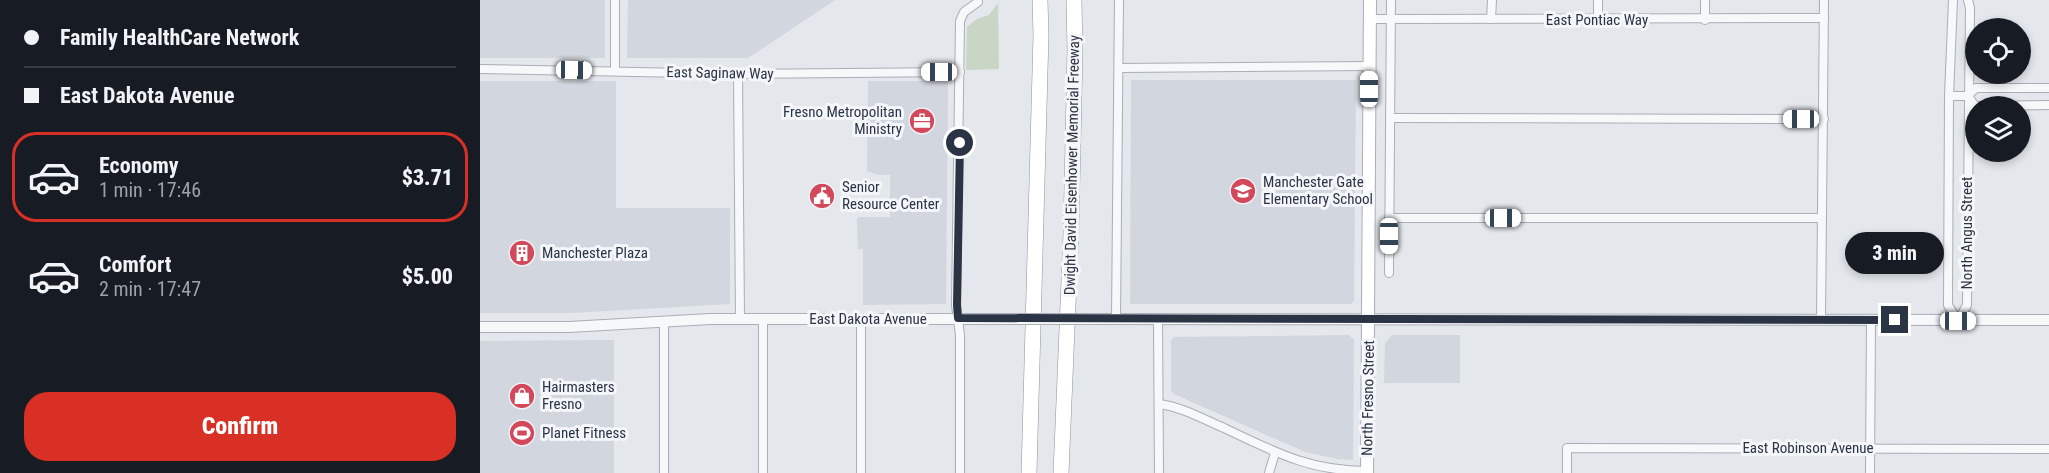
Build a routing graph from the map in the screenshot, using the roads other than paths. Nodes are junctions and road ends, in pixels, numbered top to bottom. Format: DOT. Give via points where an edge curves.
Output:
graph roads {
  1 [pos="615,0"];
  2 [pos="1040,0"];
  3 [pos="1074,0"];
  4 [pos="1119,0"];
  5 [pos="1370,0"];
  6 [pos="1391,0"];
  7 [pos="1492,0"];
  8 [pos="1599,0"];
  9 [pos="1705,0"];
  10 [pos="1824,0"];
  11 [pos="1953,0"];
  12 [pos="1968,0"];
  13 [pos="978,2"];
  14 [pos="1824,18"];
  15 [pos="1370,20"];
  16 [pos="1391,20"];
  17 [pos="1491,20"];
  18 [pos="1598,20"];
  19 [pos="1705,20"];
  20 [pos="1369,66"];
  21 [pos="1120,68"];
  22 [pos="480,69"];
  23 [pos="615,71"];
  24 [pos="960,72"];
  25 [pos="738,74"];
  26 [pos="2049,88"];
  27 [pos="1949,96"];
  28 [pos="1965,96"];
  29 [pos="1967,96"];
  30 [pos="2031,105"];
  31 [pos="2049,105"];
  32 [pos="1390,118"];
  33 [pos="1824,119"];
  34 [pos="1967,162"];
  35 [pos="1389,218"];
  36 [pos="1821,219"];
  37 [pos="1389,273"];
  38 [pos="958,318"];
  39 [pos="861,319"];
  40 [pos="1116,319"];
  41 [pos="1158,319"];
  42 [pos="1368,319"];
  43 [pos="740,320"];
  44 [pos="763,320"];
  45 [pos="1871,320"];
  46 [pos="2049,320"];
  47 [pos="664,321"];
  48 [pos="1821,321"];
  49 [pos="1958,321"];
  50 [pos="480,327"];
  51 [pos="1159,404"];
  52 [pos="1870,448"];
  53 [pos="2049,449"];
  54 [pos="1275,453"];
  55 [pos="1367,472"];
  56 [pos="664,473"];
  57 [pos="763,473"];
  58 [pos="861,473"];
  59 [pos="960,473"];
  60 [pos="1029,473"];
  61 [pos="1061,473"];
  62 [pos="1159,473"];
  63 [pos="1269,473"];
  64 [pos="1567,473"];
  65 [pos="1870,473"];
  1 -- 23 [label="street"];
  2 -- 60 [label="highway"];
  3 -- 61 [label="highway, Dwight David Eisenhower Memorial Freeway" via="1076,50"];
  4 -- 21 [label="street"];
  5 -- 15 [label="main road, North Fresno Street"];
  6 -- 16 [label="street"];
  7 -- 17 [label="street"];
  8 -- 18 [label="street"];
  9 -- 19 [label="street"];
  10 -- 14 [label="street"];
  11 -- 27 [label="street, North Angus Street"];
  12 -- 29 [label="street, North Angus Street"];
  13 -- 24 [label="street" via="964,12 960,21"];
  14 -- 19 [label="street, East Pontiac Way"];
  14 -- 33 [label="street"];
  15 -- 16 [label="street, East Pontiac Way"];
  15 -- 20 [label="main road, North Fresno Street"];
  16 -- 17 [label="street, East Pontiac Way"];
  16 -- 32 [label="street"];
  17 -- 18 [label="street, East Pontiac Way"];
  18 -- 19 [label="street, East Pontiac Way"];
  20 -- 21 [label="street"];
  20 -- 42 [label="main road, North Fresno Street"];
  21 -- 40 [label="street"];
  22 -- 23 [label="street, East Saginaw Way"];
  23 -- 25 [label="street, East Saginaw Way"];
  24 -- 25 [label="street, East Saginaw Way"];
  24 -- 38 [label="street"];
  25 -- 43 [label="street"];
  26 -- 29 [label="street" via="1976,88"];
  27 -- 28 [label="street"];
  27 -- 49 [label="street, North Angus Street" via="1948,305"];
  30 -- 31 [label="street"];
  32 -- 33 [label="street"];
  32 -- 35 [label="street"];
  33 -- 36 [label="street"];
  34 -- 49 [label="street, North Angus Street" via="1967,305"];
  35 -- 36 [label="street"];
  35 -- 37 [label="street"];
  36 -- 48 [label="street"];
  38 -- 39 [label="street, East Dakota Avenue"];
  38 -- 40 [label="street, East Dakota Avenue, bridge"];
  38 -- 59 [label="street"];
  39 -- 44 [label="street, East Dakota Avenue"];
  39 -- 58 [label="street"];
  40 -- 41 [label="street, East Dakota Avenue"];
  41 -- 42 [label="street, East Dakota Avenue"];
  41 -- 51 [label="street"];
  42 -- 48 [label="street, East Dakota Avenue"];
  42 -- 55 [label="main road, North Fresno Street"];
  43 -- 44 [label="street, East Dakota Avenue"];
  43 -- 47 [label="street, East Dakota Avenue"];
  44 -- 57 [label="street"];
  45 -- 48 [label="street, East Dakota Avenue"];
  45 -- 49 [label="street, East Dakota Avenue"];
  45 -- 52 [label="street"];
  46 -- 49 [label="street, East Dakota Avenue"];
  47 -- 50 [label="street, East Dakota Avenue"];
  47 -- 56 [label="street"];
  51 -- 54 [label="street" via="1183,410"];
  51 -- 62 [label="street"];
  52 -- 53 [label="street, East Robinson Avenue"];
  52 -- 64 [label="street, East Robinson Avenue" via="1567,448"];
  52 -- 65 [label="street"];
  54 -- 55 [label="street" via="1310,466"];
  54 -- 63 [label="street"];
}
